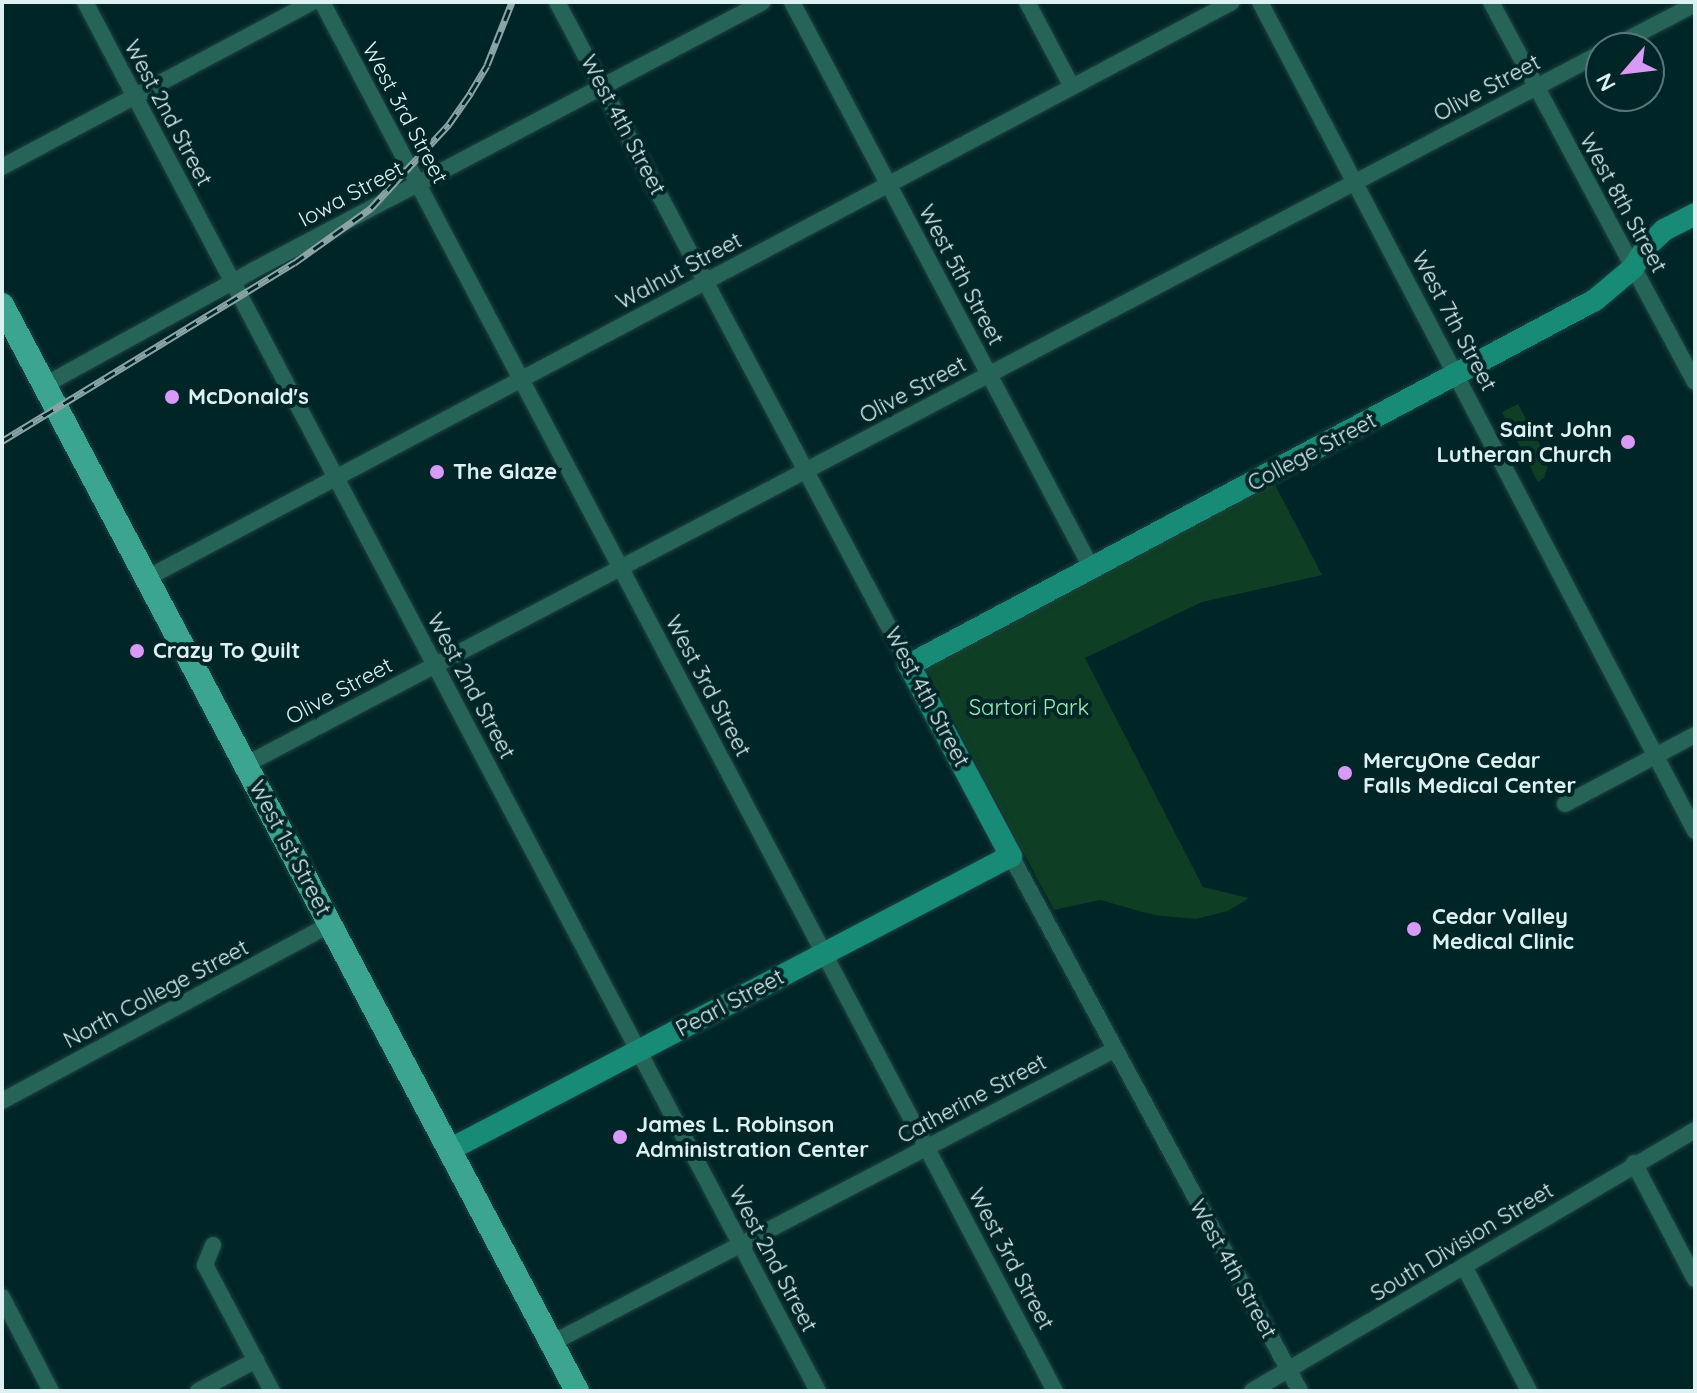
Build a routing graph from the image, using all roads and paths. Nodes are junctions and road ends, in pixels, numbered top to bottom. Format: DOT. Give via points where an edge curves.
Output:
graph roads {
  1 [pos="85,2"];
  2 [pos="312,2"];
  3 [pos="322,2"];
  4 [pos="557,2"];
  5 [pos="763,2"];
  6 [pos="792,2"];
  7 [pos="1027,2"];
  8 [pos="1232,2"];
  9 [pos="1260,2"];
  10 [pos="1491,2"];
  11 [pos="1695,4"];
  12 [pos="1642,32"];
  13 [pos="1585,61"];
  14 [pos="602,87"];
  15 [pos="1072,87"];
  16 [pos="1536,87"];
  17 [pos="135,96"];
  18 [pos="2,167"];
  19 [pos="1355,182"];
  20 [pos="418,184"];
  21 [pos="889,184"];
  22 [pos="1695,214"];
  23 [pos="1633,268"];
  24 [pos="706,281"];
  25 [pos="232,282"];
  26 [pos="2,305"];
  27 [pos="989,375"];
  28 [pos="1457,375"];
  29 [pos="521,379"];
  30 [pos="1695,382"];
  31 [pos="45,385"];
  32 [pos="806,471"];
  33 [pos="336,478"];
  34 [pos="621,568"];
  35 [pos="1092,569"];
  36 [pos="147,578"];
  37 [pos="435,665"];
  38 [pos="909,665"];
  39 [pos="1695,735"];
  40 [pos="1656,755"];
  41 [pos="245,765"];
  42 [pos="1565,804"];
  43 [pos="1695,831"];
  44 [pos="1011,856"];
  45 [pos="331,924"];
  46 [pos="825,954"];
  47 [pos="1114,1050"];
  48 [pos="639,1051"];
  49 [pos="2,1101"];
  50 [pos="1695,1130"];
  51 [pos="927,1148"];
  52 [pos="449,1150"];
  53 [pos="1634,1163"];
  54 [pos="213,1245"];
  55 [pos="741,1245"];
  56 [pos="1464,1266"];
  57 [pos="1695,1279"];
  58 [pos="2,1297"];
  59 [pos="552,1343"];
  60 [pos="256,1360"];
  61 [pos="1289,1372"];
  62 [pos="51,1391"];
  63 [pos="198,1391"];
  64 [pos="272,1391"];
  65 [pos="577,1391"];
  66 [pos="818,1391"];
  67 [pos="1055,1391"];
  68 [pos="1252,1391"];
  69 [pos="1300,1391"];
  70 [pos="1529,1391"];
  1 -- 17 [label="street, West 2nd Street"];
  2 -- 17 [label="street"];
  3 -- 20 [label="street, West 3rd Street"];
  4 -- 14 [label="street, West 4th Street"];
  5 -- 14 [label="street, Iowa Street"];
  6 -- 21 [label="street, West 5th Street"];
  7 -- 15 [label="street"];
  8 -- 15 [label="street, Walnut Street"];
  9 -- 19 [label="street, West 7th Street"];
  10 -- 16 [label="street, West 8th Street"];
  11 -- 12 [label="street"];
  13 -- 16 [label="street, Olive Street"];
  14 -- 20 [label="street, Iowa Street"];
  14 -- 24 [label="street, West 4th Street"];
  15 -- 21 [label="street, Walnut Street"];
  16 -- 19 [label="street, Olive Street"];
  16 -- 23 [label="street, West 8th Street"];
  17 -- 18 [label="street"];
  17 -- 25 [label="street, West 2nd Street"];
  19 -- 27 [label="street, Olive Street"];
  19 -- 28 [label="street, West 7th Street"];
  20 -- 25 [label="street, Iowa Street"];
  20 -- 29 [label="street, West 3rd Street"];
  21 -- 24 [label="street, Walnut Street"];
  21 -- 27 [label="street, West 5th Street"];
  22 -- 23 [label="street, College Street" via="1664,230"];
  23 -- 28 [label="street, College Street" via="1595,300"];
  23 -- 30 [label="street, West 8th Street"];
  24 -- 29 [label="street, Walnut Street"];
  24 -- 32 [label="street, West 4th Street"];
  25 -- 31 [label="street, Iowa Street"];
  25 -- 33 [label="street, West 2nd Street"];
  26 -- 31 [label="main road, West 1st Street"];
  27 -- 32 [label="street, Olive Street"];
  27 -- 35 [label="street, West 5th Street"];
  28 -- 35 [label="street, College Street"];
  28 -- 40 [label="street, West 7th Street"];
  29 -- 33 [label="street, Walnut Street"];
  29 -- 34 [label="street, West 3rd Street"];
  31 -- 36 [label="main road, West 1st Street"];
  32 -- 34 [label="street, Olive Street"];
  32 -- 38 [label="street, West 4th Street"];
  33 -- 36 [label="street, Walnut Street"];
  33 -- 37 [label="street, West 2nd Street"];
  34 -- 37 [label="street, Olive Street"];
  34 -- 46 [label="street, West 3rd Street"];
  35 -- 38 [label="street, College Street"];
  36 -- 41 [label="main road, West 1st Street"];
  37 -- 41 [label="street, Olive Street"];
  37 -- 48 [label="street, West 2nd Street"];
  38 -- 44 [label="street, West 4th Street"];
  39 -- 40 [label="street"];
  40 -- 42 [label="street"];
  40 -- 43 [label="street, West 7th Street"];
  41 -- 45 [label="main road, West 1st Street"];
  44 -- 46 [label="street, Pearl Street"];
  44 -- 47 [label="street, West 4th Street"];
  45 -- 49 [label="street, North College Street"];
  45 -- 52 [label="main road, West 1st Street"];
  46 -- 48 [label="street, Pearl Street"];
  46 -- 51 [label="street, West 3rd Street"];
  47 -- 51 [label="street, Catherine Street"];
  47 -- 61 [label="street, West 4th Street"];
  48 -- 52 [label="street, Pearl Street"];
  48 -- 55 [label="street, West 2nd Street"];
  50 -- 53 [label="street, South Division Street"];
  51 -- 55 [label="street, Catherine Street"];
  51 -- 67 [label="street, West 3rd Street"];
  52 -- 59 [label="main road, West 1st Street"];
  53 -- 56 [label="street, South Division Street"];
  53 -- 57 [label="street"];
  54 -- 60 [label="street" via="205,1265"];
  55 -- 59 [label="street, Catherine Street"];
  55 -- 66 [label="street, West 2nd Street"];
  56 -- 61 [label="street, South Division Street"];
  56 -- 70 [label="street"];
  58 -- 62 [label="street"];
  59 -- 65 [label="main road, West 1st Street"];
  60 -- 63 [label="street"];
  60 -- 64 [label="street"];
  61 -- 68 [label="street, South Division Street"];
  61 -- 69 [label="street, West 4th Street"];
}
